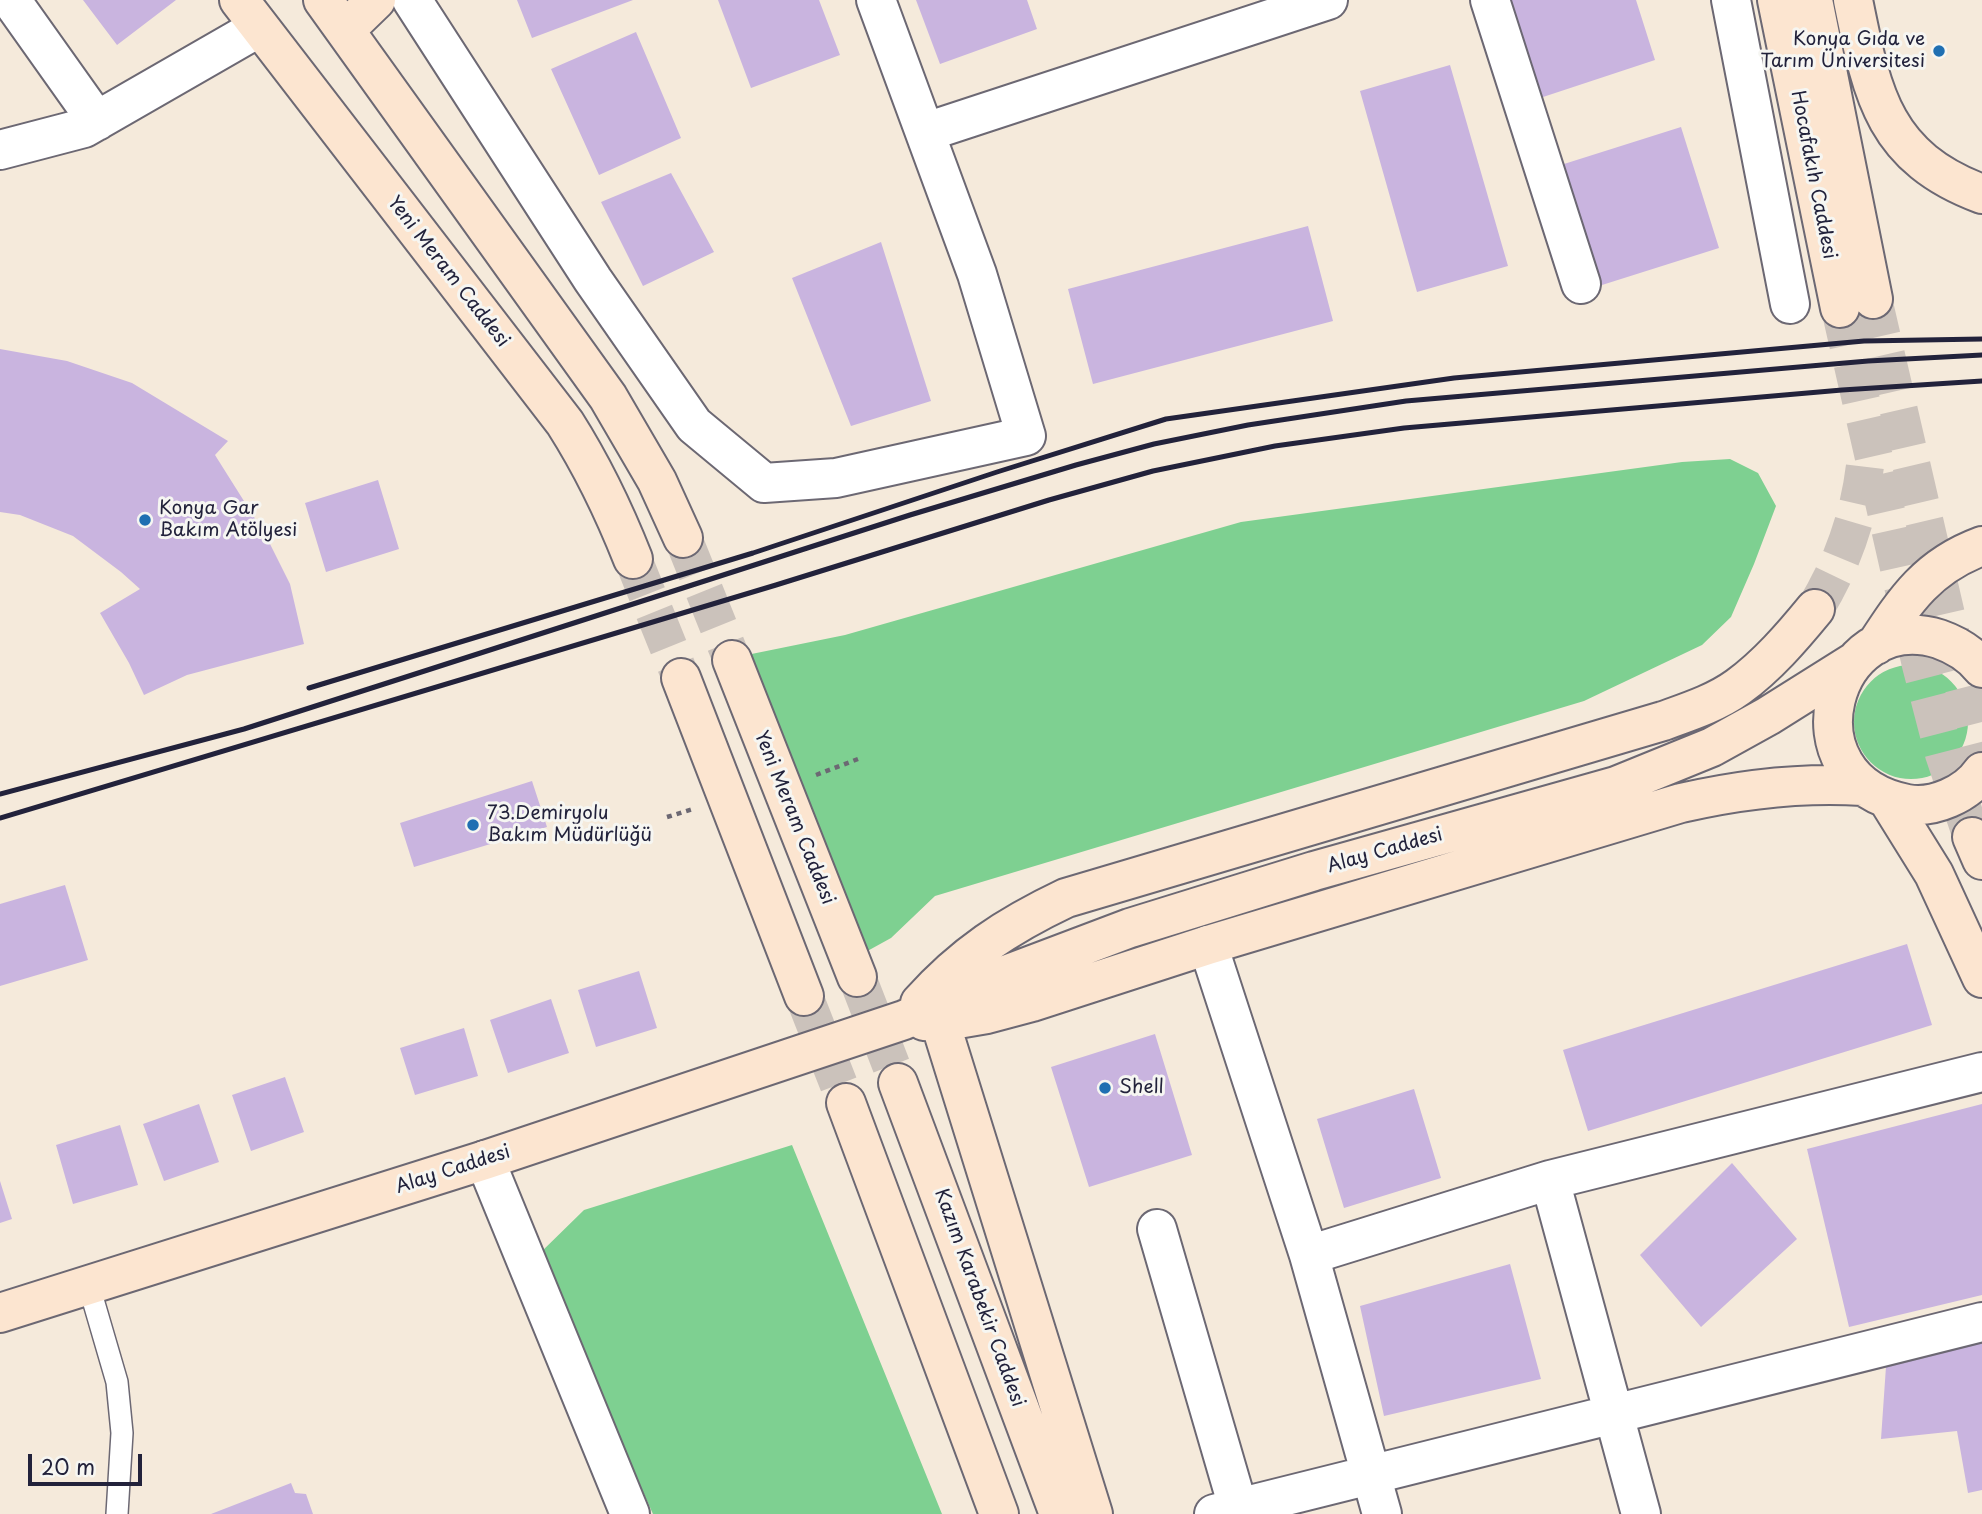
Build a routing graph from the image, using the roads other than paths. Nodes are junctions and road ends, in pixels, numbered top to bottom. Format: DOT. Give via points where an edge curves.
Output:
graph roads {
  1 [pos="11,0"];
  2 [pos="323,0"];
  3 [pos="376,0"];
  4 [pos="412,0"];
  5 [pos="876,0"];
  6 [pos="1328,0"];
  7 [pos="1490,0"];
  8 [pos="1731,0"];
  9 [pos="1777,0"];
  10 [pos="1813,0"];
  11 [pos="1853,0"];
  12 [pos="249,14"];
  13 [pos="345,30"];
  14 [pos="97,121"];
  15 [pos="926,132"];
  16 [pos="0,150"];
  17 [pos="1982,194"];
  18 [pos="1581,284"];
  19 [pos="1790,304"];
  20 [pos="683,538"];
  21 [pos="1982,546"];
  22 [pos="633,559"];
  23 [pos="1815,609"];
  24 [pos="1865,654"];
  25 [pos="732,660"];
  26 [pos="1982,668"];
  27 [pos="681,678"];
  28 [pos="1982,772"];
  29 [pos="1876,793"];
  30 [pos="1208,945"];
  31 [pos="857,977"];
  32 [pos="1982,978"];
  33 [pos="804,996"];
  34 [pos="922,1021"];
  35 [pos="1982,1072"];
  36 [pos="898,1083"];
  37 [pos="846,1103"];
  38 [pos="485,1160"];
  39 [pos="1550,1180"];
  40 [pos="1157,1229"];
  41 [pos="1309,1255"];
  42 [pos="89,1286"];
  43 [pos="0,1313"];
  44 [pos="1982,1322"];
  45 [pos="1614,1414"];
  46 [pos="1371,1475"];
  47 [pos="1231,1512"];
  48 [pos="117,1514"];
  49 [pos="630,1514"];
  50 [pos="999,1514"];
  51 [pos="1059,1514"];
  52 [pos="1093,1514"];
  53 [pos="1382,1514"];
  54 [pos="1641,1514"];
  1 -- 14 [label="street"];
  2 -- 13 [label="main road"];
  3 -- 13 [label="main road"];
  4 -- 15 [label="street" via="593,280 694,425 764,483 835,478 1026,436 977,274"];
  5 -- 15 [label="street"];
  6 -- 15 [label="street"];
  7 -- 18 [label="street"];
  8 -- 19 [label="street"];
  9 -- 10 [label="main road, Hocafakıh Caddesi" via="1856,304"];
  11 -- 17 [label="main road" via="1870,77 1887,121 1903,145 1928,167 1958,186"];
  12 -- 14 [label="street"];
  12 -- 22 [label="main road, Yeni Meram Caddesi" via="565,423 591,463"];
  13 -- 20 [label="main road" via="608,397 657,481"];
  14 -- 16 [label="street"];
  21 -- 24 [label="main road" via="1949,561 1921,583"];
  23 -- 34 [label="main road" via="1737,688 1690,711 1066,898 981,945 940,980"];
  24 -- 26 [label="main road" via="1902,636 1928,636 1954,644"];
  24 -- 29 [label="main road" via="1839,685 1832,712 1834,740 1845,766"];
  24 -- 34 [label="main road, Alay Caddesi" via="1712,747 1616,786 1130,928 1003,975"];
  25 -- 31 [label="main road, Yeni Meram Caddesi"];
  27 -- 33 [label="main road"];
  28 -- 29 [label="main road, Alay Caddesi" via="1959,793 1936,803 1912,805"];
  29 -- 30 [label="main road, Alay Caddesi" via="1789,786 1724,793"];
  29 -- 32 [label="main road" via="1934,874"];
  30 -- 34 [label="main road, Alay Caddesi" via="987,1014"];
  30 -- 41 [label="street"];
  34 -- 38 [label="main road, Alay Caddesi"];
  34 -- 52 [label="main road"];
  35 -- 39 [label="street"];
  36 -- 51 [label="main road, Kazım Karabekir Caddesi"];
  37 -- 50 [label="main road"];
  38 -- 42 [label="main road, Alay Caddesi"];
  38 -- 49 [label="street"];
  39 -- 41 [label="street"];
  39 -- 45 [label="street"];
  40 -- 47 [label="street"];
  41 -- 46 [label="street"];
  42 -- 43 [label="main road, Alay Caddesi"];
  42 -- 48 [label="lane" via="117,1382 122,1433"];
  44 -- 45 [label="street"];
  45 -- 46 [label="street"];
  45 -- 54 [label="street"];
  46 -- 47 [label="street"];
  46 -- 53 [label="street"];
}
